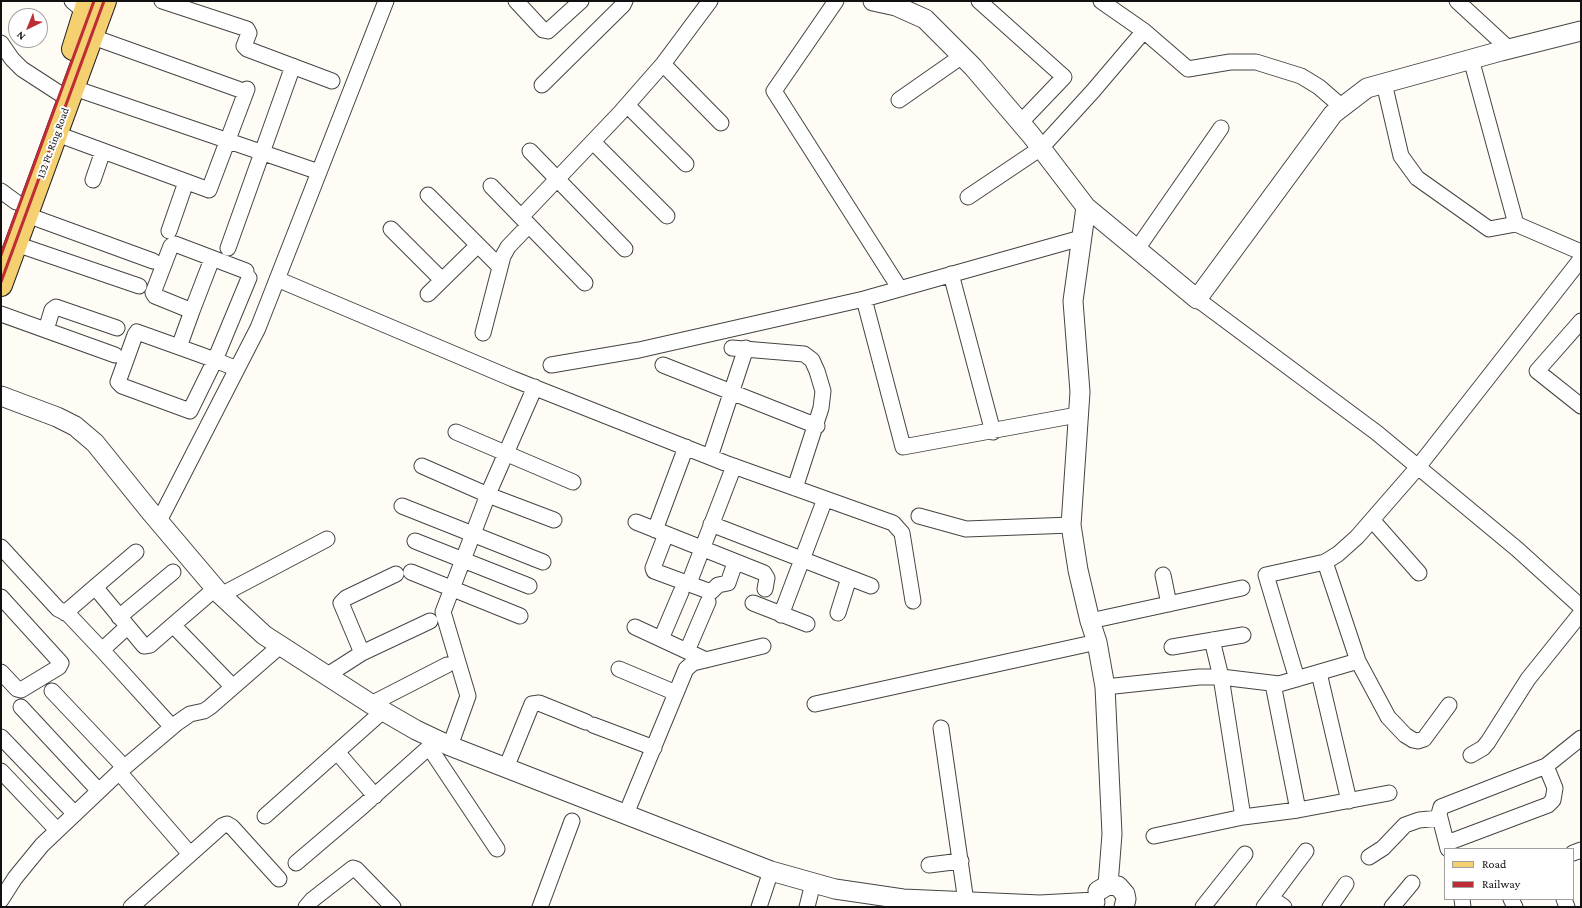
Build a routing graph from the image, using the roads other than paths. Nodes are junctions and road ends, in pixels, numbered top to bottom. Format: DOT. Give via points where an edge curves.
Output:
graph roads {
  1 [pos="105,1"];
  2 [pos="162,1"];
  3 [pos="386,1"];
  4 [pos="516,1"];
  5 [pos="580,1"];
  6 [pos="625,1"];
  7 [pos="710,1"];
  8 [pos="836,1"];
  9 [pos="873,1"];
  10 [pos="979,1"];
  11 [pos="1457,1"];
  12 [pos="1106,3"];
  13 [pos="82,5"];
  14 [pos="910,6"];
  15 [pos="1144,31"];
  16 [pos="1581,31"];
  17 [pos="93,37"];
  18 [pos="1,43"];
  19 [pos="1509,49"];
  20 [pos="962,56"];
  21 [pos="1471,59"];
  22 [pos="663,64"];
  23 [pos="293,66"];
  24 [pos="332,81"];
  25 [pos="1384,83"];
  26 [pos="542,86"];
  27 [pos="66,90"];
  28 [pos="899,100"];
  29 [pos="627,105"];
  30 [pos="1342,107"];
  31 [pos="1020,122"];
  32 [pos="721,123"];
  33 [pos="1221,128"];
  34 [pos="57,134"];
  35 [pos="228,140"];
  36 [pos="593,142"];
  37 [pos="1041,148"];
  38 [pos="103,151"];
  39 [pos="530,151"];
  40 [pos="261,152"];
  41 [pos="686,164"];
  42 [pos="318,172"];
  43 [pos="558,179"];
  44 [pos="93,180"];
  45 [pos="186,182"];
  46 [pos="491,186"];
  47 [pos="428,195"];
  48 [pos="968,197"];
  49 [pos="15,203"];
  50 [pos="1086,207"];
  51 [pos="667,216"];
  52 [pos="525,221"];
  53 [pos="1516,224"];
  54 [pos="391,229"];
  55 [pos="169,231"];
  56 [pos="1082,238"];
  57 [pos="9,243"];
  58 [pos="478,245"];
  59 [pos="228,248"];
  60 [pos="625,249"];
  61 [pos="1137,249"];
  62 [pos="1581,252"];
  63 [pos="212,259"];
  64 [pos="1581,259"];
  65 [pos="153,260"];
  66 [pos="499,266"];
  67 [pos="951,274"];
  68 [pos="277,279"];
  69 [pos="442,280"];
  70 [pos="585,283"];
  71 [pos="1,286"];
  72 [pos="138,286"];
  73 [pos="900,289"];
  74 [pos="428,294"];
  75 [pos="864,299"];
  76 [pos="1197,299"];
  77 [pos="192,310"];
  78 [pos="1,314"];
  79 [pos="1581,321"];
  80 [pos="117,328"];
  81 [pos="46,330"];
  82 [pos="483,333"];
  83 [pos="180,347"];
  84 [pos="116,355"];
  85 [pos="215,360"];
  86 [pos="551,365"];
  87 [pos="663,365"];
  88 [pos="237,369"];
  89 [pos="534,387"];
  90 [pos="732,392"];
  91 [pos="1,396"];
  92 [pos="1581,406"];
  93 [pos="1077,415"];
  94 [pos="817,426"];
  95 [pos="456,432"];
  96 [pos="993,432"];
  97 [pos="686,447"];
  98 [pos="506,454"];
  99 [pos="710,457"];
  100 [pos="422,466"];
  101 [pos="734,466"];
  102 [pos="1418,467"];
  103 [pos="573,482"];
  104 [pos="795,488"];
  105 [pos="488,495"];
  106 [pos="825,499"];
  107 [pos="402,506"];
  108 [pos="919,516"];
  109 [pos="554,520"];
  110 [pos="159,521"];
  111 [pos="1373,521"];
  112 [pos="636,522"];
  113 [pos="711,524"];
  114 [pos="1071,525"];
  115 [pos="661,532"];
  116 [pos="473,534"];
  117 [pos="327,539"];
  118 [pos="415,541"];
  119 [pos="1,547"];
  120 [pos="701,549"];
  121 [pos="136,552"];
  122 [pos="803,559"];
  123 [pos="462,561"];
  124 [pos="543,562"];
  125 [pos="1325,562"];
  126 [pos="735,563"];
  127 [pos="173,572"];
  128 [pos="1419,573"];
  129 [pos="1164,575"];
  130 [pos="850,578"];
  131 [pos="529,586"];
  132 [pos="871,586"];
  133 [pos="95,587"];
  134 [pos="451,588"];
  135 [pos="685,588"];
  136 [pos="1242,588"];
  137 [pos="765,589"];
  138 [pos="218,592"];
  139 [pos="913,601"];
  140 [pos="708,602"];
  141 [pos="753,603"];
  142 [pos="3,604"];
  143 [pos="1169,604"];
  144 [pos="1581,607"];
  145 [pos="65,612"];
  146 [pos="838,613"];
  147 [pos="1581,613"];
  148 [pos="781,615"];
  149 [pos="520,616"];
  150 [pos="430,621"];
  151 [pos="1090,621"];
  152 [pos="123,622"];
  153 [pos="807,624"];
  154 [pos="173,625"];
  155 [pos="635,627"];
  156 [pos="1243,635"];
  157 [pos="661,639"];
  158 [pos="1212,640"];
  159 [pos="1097,642"];
  160 [pos="280,646"];
  161 [pos="763,646"];
  162 [pos="1172,647"];
  163 [pos="102,650"];
  164 [pos="687,651"];
  165 [pos="362,653"];
  166 [pos="706,660"];
  167 [pos="1358,661"];
  168 [pos="447,665"];
  169 [pos="619,669"];
  170 [pos="1,672"];
  171 [pos="1319,673"];
  172 [pos="326,676"];
  173 [pos="1221,677"];
  174 [pos="1297,679"];
  175 [pos="1274,684"];
  176 [pos="232,687"];
  177 [pos="1105,687"];
  178 [pos="52,691"];
  179 [pos="676,693"];
  180 [pos="815,704"];
  181 [pos="1449,705"];
  182 [pos="21,707"];
  183 [pos="377,708"];
  184 [pos="172,727"];
  185 [pos="941,728"];
  186 [pos="1,737"];
  187 [pos="1581,738"];
  188 [pos="439,744"];
  189 [pos="654,748"];
  190 [pos="337,752"];
  191 [pos="1471,755"];
  192 [pos="1546,766"];
  193 [pos="506,768"];
  194 [pos="122,769"];
  195 [pos="1,771"];
  196 [pos="99,791"];
  197 [pos="1389,793"];
  198 [pos="375,796"];
  199 [pos="1349,801"];
  200 [pos="1298,810"];
  201 [pos="75,814"];
  202 [pos="626,814"];
  203 [pos="265,816"];
  204 [pos="1243,817"];
  205 [pos="1440,818"];
  206 [pos="572,820"];
  207 [pos="58,830"];
  208 [pos="1154,836"];
  209 [pos="1447,846"];
  210 [pos="497,849"];
  211 [pos="1306,851"];
  212 [pos="190,854"];
  213 [pos="1245,854"];
  214 [pos="1370,857"];
  215 [pos="961,861"];
  216 [pos="296,863"];
  217 [pos="929,865"];
  218 [pos="771,871"];
  219 [pos="279,878"];
  220 [pos="813,883"];
  221 [pos="1412,883"];
  222 [pos="1346,884"];
  223 [pos="1108,885"];
  224 [pos="1,900"];
  225 [pos="966,902"];
  226 [pos="1268,902"];
  227 [pos="935,904"];
  228 [pos="1096,904"];
  229 [pos="994,905"];
  230 [pos="1205,906"];
  231 [pos="131,907"];
  232 [pos="306,907"];
  233 [pos="393,907"];
  234 [pos="540,907"];
  235 [pos="759,907"];
  236 [pos="806,907"];
  237 [pos="1124,907"];
  238 [pos="1284,907"];
  239 [pos="1330,907"];
  240 [pos="1392,907"];
  1 -- 17 [label="main road, 132 Ft. Ring Road"];
  2 -- 23 [label="street" via="247,29 249,33 244,46 247,49"];
  3 -- 42 [label="street"];
  4 -- 5 [label="street" via="543,30 548,32"];
  6 -- 26 [label="street"];
  7 -- 22 [label="street"];
  8 -- 73 [label="street" via="774,91"];
  9 -- 14 [label="street"];
  10 -- 31 [label="street" via="1064,77"];
  11 -- 19 [label="street"];
  12 -- 15 [label="street"];
  13 -- 27 [label="main road, 132 Ft. Ring Road"];
  14 -- 20 [label="street"];
  15 -- 30 [label="street" via="1188,69 1230,62 1256,62 1301,76 1319,86"];
  15 -- 37 [label="street" via="1093,92"];
  16 -- 19 [label="street"];
  17 -- 27 [label="main road, 132 Ft. Ring Road"];
  17 -- 35 [label="street" via="246,90"];
  18 -- 27 [label="street" via="22,69"];
  19 -- 21 [label="street"];
  20 -- 28 [label="street"];
  20 -- 31 [label="street"];
  21 -- 25 [label="street"];
  21 -- 53 [label="street"];
  22 -- 29 [label="street"];
  22 -- 32 [label="street"];
  23 -- 24 [label="street"];
  23 -- 40 [label="street"];
  25 -- 30 [label="street" via="1367,88"];
  25 -- 53 [label="street" via="1401,156 1417,178 1489,229"];
  27 -- 34 [label="main road, 132 Ft. Ring Road"];
  27 -- 35 [label="street"];
  27 -- 49 [label="main road, 132 Ft. Ring Road" via="49,121"];
  29 -- 36 [label="street"];
  29 -- 41 [label="street"];
  30 -- 76 [label="street" via="1333,114"];
  31 -- 37 [label="street"];
  33 -- 61 [label="street"];
  34 -- 38 [label="street"];
  34 -- 49 [label="main road, 132 Ft. Ring Road"];
  35 -- 40 [label="street"];
  35 -- 45 [label="street" via="209,190"];
  36 -- 43 [label="street"];
  36 -- 51 [label="street"];
  37 -- 48 [label="street"];
  37 -- 50 [label="street"];
  38 -- 44 [label="street"];
  38 -- 45 [label="street"];
  39 -- 43 [label="street"];
  40 -- 42 [label="street"];
  40 -- 59 [label="street"];
  42 -- 68 [label="street"];
  43 -- 52 [label="street"];
  43 -- 60 [label="street"];
  45 -- 55 [label="street"];
  46 -- 52 [label="street"];
  47 -- 58 [label="street"];
  49 -- 57 [label="main road, 132 Ft. Ring Road"];
  49 -- 65 [label="street"];
  50 -- 56 [label="street"];
  50 -- 61 [label="street"];
  52 -- 66 [label="street"];
  52 -- 70 [label="street"];
  53 -- 62 [label="street"];
  54 -- 69 [label="street"];
  56 -- 67 [label="street"];
  56 -- 93 [label="street" via="1073,301 1080,392"];
  57 -- 71 [label="main road, 132 Ft. Ring Road"];
  57 -- 72 [label="street"];
  58 -- 66 [label="street"];
  58 -- 69 [label="street"];
  61 -- 76 [label="street"];
  63 -- 77 [label="street"];
  63 -- 77 [label="street" via="172,245 152,293"];
  63 -- 85 [label="street" via="248,274"];
  64 -- 102 [label="street"];
  66 -- 82 [label="street"];
  67 -- 73 [label="street"];
  67 -- 96 [label="street"];
  68 -- 88 [label="street" via="258,328"];
  68 -- 89 [label="street"];
  69 -- 74 [label="street"];
  73 -- 75 [label="street"];
  75 -- 86 [label="street" via="639,350"];
  75 -- 96 [label="street" via="904,448"];
  76 -- 102 [label="street" via="1377,433"];
  77 -- 83 [label="street"];
  78 -- 81 [label="street"];
  79 -- 92 [label="street" via="1537,371"];
  80 -- 81 [label="street" via="56,307 52,310"];
  81 -- 84 [label="street"];
  83 -- 85 [label="street"];
  83 -- 85 [label="street" via="138,332 118,379 119,384 188,412 193,408"];
  85 -- 88 [label="street"];
  87 -- 90 [label="street"];
  88 -- 110 [label="street"];
  89 -- 97 [label="street"];
  89 -- 98 [label="street"];
  90 -- 94 [label="street"];
  90 -- 94 [label="street" via="739,348 804,354 812,360 823,391"];
  90 -- 99 [label="street"];
  91 -- 110 [label="street" via="75,426 95,443"];
  93 -- 96 [label="street"];
  93 -- 114 [label="street"];
  94 -- 104 [label="street"];
  95 -- 98 [label="street"];
  97 -- 99 [label="street"];
  97 -- 115 [label="street"];
  98 -- 103 [label="street"];
  98 -- 105 [label="street"];
  99 -- 101 [label="street"];
  100 -- 105 [label="street"];
  101 -- 104 [label="street"];
  101 -- 113 [label="street"];
  102 -- 111 [label="street"];
  102 -- 144 [label="street" via="1517,549"];
  104 -- 106 [label="street"];
  105 -- 109 [label="street"];
  105 -- 116 [label="street"];
  106 -- 122 [label="street"];
  106 -- 139 [label="street" via="893,523 902,533"];
  107 -- 116 [label="street"];
  108 -- 114 [label="street" via="966,529"];
  110 -- 138 [label="street"];
  111 -- 125 [label="street" via="1348,545"];
  111 -- 128 [label="street"];
  112 -- 115 [label="street"];
  113 -- 120 [label="street"];
  113 -- 122 [label="street"];
  114 -- 151 [label="street"];
  115 -- 120 [label="street"];
  115 -- 135 [label="street" via="653,570"];
  116 -- 123 [label="street"];
  116 -- 124 [label="street"];
  117 -- 138 [label="street"];
  118 -- 123 [label="street"];
  119 -- 145 [label="street" via="58,609"];
  120 -- 126 [label="street"];
  120 -- 135 [label="street"];
  121 -- 133 [label="street"];
  122 -- 130 [label="street"];
  122 -- 148 [label="street"];
  123 -- 131 [label="street"];
  123 -- 134 [label="street"];
  125 -- 167 [label="street"];
  125 -- 174 [label="street" via="1266,576"];
  126 -- 135 [label="street" via="726,585 718,585 710,592"];
  126 -- 137 [label="street" via="766,574"];
  127 -- 152 [label="street"];
  129 -- 143 [label="street"];
  130 -- 132 [label="street"];
  130 -- 146 [label="street"];
  133 -- 145 [label="street"];
  133 -- 152 [label="street"];
  134 -- 149 [label="street"];
  134 -- 165 [label="street" via="403,573 346,598 341,603"];
  134 -- 188 [label="street" via="442,612 468,696"];
  135 -- 157 [label="street"];
  136 -- 143 [label="street"];
  138 -- 154 [label="street"];
  138 -- 160 [label="street" via="264,635"];
  140 -- 164 [label="street"];
  141 -- 148 [label="street"];
  142 -- 170 [label="street" via="61,663 21,690"];
  143 -- 151 [label="street"];
  145 -- 163 [label="street"];
  147 -- 191 [label="street" via="1528,679 1488,742"];
  148 -- 153 [label="street"];
  150 -- 165 [label="street"];
  151 -- 159 [label="street"];
  152 -- 154 [label="street" via="141,644 147,646"];
  152 -- 163 [label="street"];
  154 -- 176 [label="street"];
  155 -- 157 [label="street"];
  156 -- 158 [label="street"];
  157 -- 164 [label="street"];
  158 -- 162 [label="street"];
  158 -- 173 [label="street"];
  159 -- 177 [label="street"];
  159 -- 180 [label="street"];
  160 -- 172 [label="street"];
  160 -- 176 [label="street"];
  161 -- 166 [label="street"];
  163 -- 184 [label="street"];
  164 -- 166 [label="street"];
  165 -- 172 [label="street"];
  166 -- 179 [label="street" via="689,665"];
  167 -- 171 [label="street"];
  167 -- 181 [label="street" via="1388,717 1413,740 1424,739"];
  168 -- 183 [label="street"];
  169 -- 179 [label="street"];
  171 -- 174 [label="street"];
  171 -- 199 [label="street"];
  172 -- 183 [label="street"];
  173 -- 175 [label="street"];
  173 -- 177 [label="street"];
  173 -- 204 [label="street"];
  174 -- 175 [label="street"];
  175 -- 200 [label="street"];
  176 -- 184 [label="street" via="204,711 190,714"];
  177 -- 223 [label="street" via="1112,834"];
  178 -- 194 [label="street"];
  179 -- 189 [label="street"];
  182 -- 196 [label="street"];
  183 -- 188 [label="street"];
  183 -- 190 [label="street"];
  184 -- 194 [label="street"];
  185 -- 215 [label="street"];
  186 -- 201 [label="street"];
  187 -- 192 [label="street"];
  188 -- 193 [label="street"];
  188 -- 198 [label="street"];
  188 -- 210 [label="street"];
  189 -- 193 [label="street" via="539,703 532,704"];
  189 -- 202 [label="street"];
  190 -- 198 [label="street"];
  190 -- 203 [label="street"];
  192 -- 205 [label="street" via="1444,805 1440,810"];
  192 -- 209 [label="street" via="1555,788 1554,800 1548,805"];
  193 -- 202 [label="street"];
  194 -- 196 [label="street"];
  194 -- 212 [label="street"];
  195 -- 207 [label="street"];
  196 -- 201 [label="street"];
  197 -- 199 [label="street"];
  198 -- 216 [label="street"];
  199 -- 200 [label="street"];
  200 -- 204 [label="street"];
  201 -- 207 [label="street"];
  202 -- 218 [label="street"];
  204 -- 208 [label="street"];
  205 -- 209 [label="street"];
  205 -- 214 [label="street" via="1419,820 1405,826"];
  206 -- 234 [label="street"];
  207 -- 224 [label="street" via="15,878"];
  211 -- 226 [label="street"];
  212 -- 219 [label="street" via="226,824"];
  212 -- 231 [label="street"];
  213 -- 230 [label="street"];
  215 -- 217 [label="street"];
  215 -- 225 [label="street"];
  218 -- 220 [label="street"];
  218 -- 235 [label="street"];
  220 -- 227 [label="street" via="835,889"];
  220 -- 236 [label="street"];
  221 -- 240 [label="street"];
  222 -- 239 [label="street"];
  223 -- 228 [label="street" via="1099,889"];
  223 -- 237 [label="street" via="1113,884 1122,889 1126,898"];
  225 -- 227 [label="street"];
  225 -- 229 [label="street"];
  226 -- 238 [label="street"];
  228 -- 229 [label="street"];
  232 -- 233 [label="street" via="353,868"];
}
